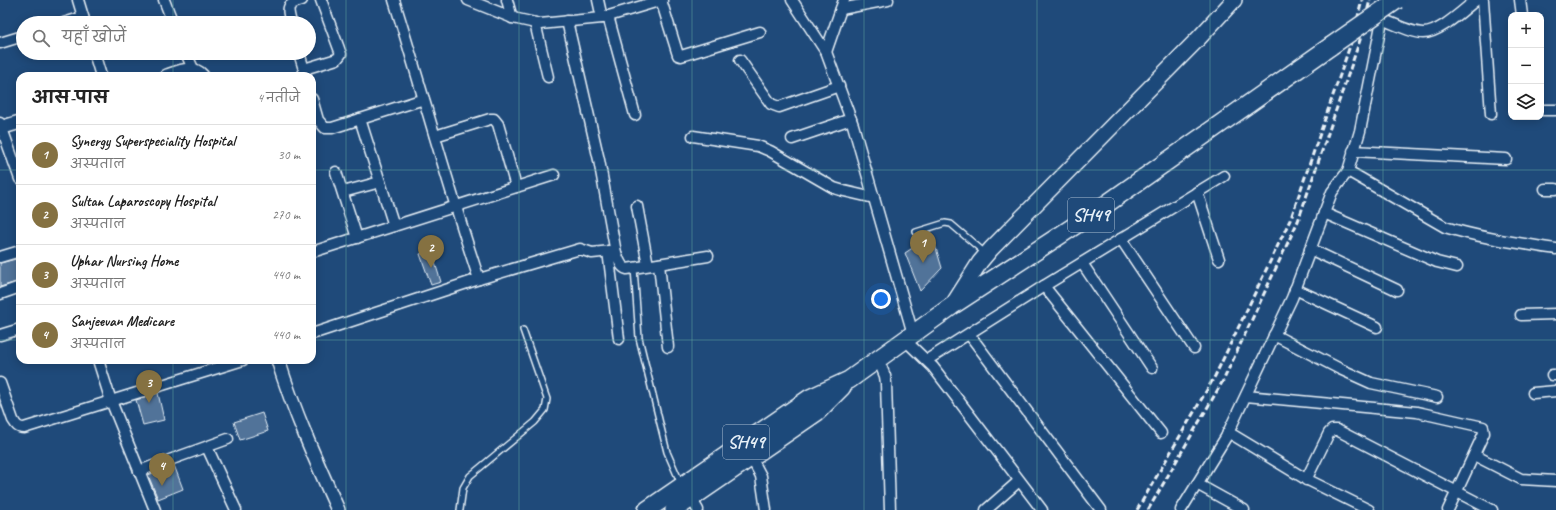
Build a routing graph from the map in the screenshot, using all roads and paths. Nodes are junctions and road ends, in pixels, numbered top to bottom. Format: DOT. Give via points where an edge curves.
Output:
graph roads {
  1 [pos="78,0"];
  2 [pos="164,0"];
  3 [pos="302,0"];
  4 [pos="321,0"];
  5 [pos="394,0"];
  6 [pos="468,0"];
  7 [pos="507,0"];
  8 [pos="598,0"];
  9 [pos="662,0"];
  10 [pos="792,0"];
  11 [pos="888,0"];
  12 [pos="1234,0"];
  13 [pos="1386,0"];
  14 [pos="1397,0"];
  15 [pos="1476,0"];
  16 [pos="1483,0"];
  17 [pos="1520,0"];
  18 [pos="842,4"];
  19 [pos="1522,12"];
  20 [pos="83,16"];
  21 [pos="170,16"];
  22 [pos="289,16"];
  23 [pos="605,17"];
  24 [pos="512,18"];
  25 [pos="1382,19"];
  26 [pos="567,21"];
  27 [pos="535,23"];
  28 [pos="760,32"];
  29 [pos="16,38"];
  30 [pos="0,44"];
  31 [pos="826,52"];
  32 [pos="96,60"];
  33 [pos="190,60"];
  34 [pos="301,60"];
  35 [pos="740,60"];
  36 [pos="100,72"];
  37 [pos="179,72"];
  38 [pos="196,72"];
  39 [pos="197,72"];
  40 [pos="305,72"];
  41 [pos="548,76"];
  42 [pos="839,86"];
  43 [pos="424,99"];
  44 [pos="1544,110"];
  45 [pos="1556,110"];
  46 [pos="316,113"];
  47 [pos="1491,114"];
  48 [pos="635,115"];
  49 [pos="360,119"];
  50 [pos="851,120"];
  51 [pos="16,123"];
  52 [pos="0,126"];
  53 [pos="435,136"];
  54 [pos="693,136"];
  55 [pos="792,139"];
  56 [pos="1354,151"];
  57 [pos="1506,159"];
  58 [pos="16,168"];
  59 [pos="336,172"];
  60 [pos="1345,174"];
  61 [pos="554,175"];
  62 [pos="1224,176"];
  63 [pos="380,182"];
  64 [pos="516,187"];
  65 [pos="1545,189"];
  66 [pos="1556,189"];
  67 [pos="343,192"];
  68 [pos="1197,192"];
  69 [pos="874,198"];
  70 [pos="455,206"];
  71 [pos="637,206"];
  72 [pos="1324,213"];
  73 [pos="394,226"];
  74 [pos="916,232"];
  75 [pos="357,238"];
  76 [pos="1121,239"];
  77 [pos="1310,249"];
  78 [pos="1556,249"];
  79 [pos="316,251"];
  80 [pos="16,252"];
  81 [pos="612,252"];
  82 [pos="987,254"];
  83 [pos="708,256"];
  84 [pos="0,257"];
  85 [pos="1219,259"];
  86 [pos="1082,263"];
  87 [pos="659,264"];
  88 [pos="648,265"];
  89 [pos="1457,267"];
  90 [pos="634,268"];
  91 [pos="479,279"];
  92 [pos="1044,286"];
  93 [pos="16,288"];
  94 [pos="1295,289"];
  95 [pos="1397,290"];
  96 [pos="0,294"];
  97 [pos="952,306"];
  98 [pos="1556,314"];
  99 [pos="1521,315"];
  100 [pos="1377,327"];
  101 [pos="16,330"];
  102 [pos="523,330"];
  103 [pos="316,333"];
  104 [pos="969,334"];
  105 [pos="0,335"];
  106 [pos="1274,335"];
  107 [pos="909,337"];
  108 [pos="619,339"];
  109 [pos="668,347"];
  110 [pos="1194,348"];
  111 [pos="878,359"];
  112 [pos="927,360"];
  113 [pos="99,364"];
  114 [pos="230,364"];
  115 [pos="279,364"];
  116 [pos="1152,368"];
  117 [pos="849,380"];
  118 [pos="1,390"];
  119 [pos="1556,391"];
  120 [pos="1533,394"];
  121 [pos="1246,396"];
  122 [pos="1437,397"];
  123 [pos="111,401"];
  124 [pos="1228,432"];
  125 [pos="1161,433"];
  126 [pos="228,439"];
  127 [pos="207,447"];
  128 [pos="1474,455"];
  129 [pos="751,457"];
  130 [pos="139,471"];
  131 [pos="1306,480"];
  132 [pos="1019,481"];
  133 [pos="1556,481"];
  134 [pos="1197,484"];
  135 [pos="1457,491"];
  136 [pos="690,498"];
  137 [pos="155,510"];
  138 [pos="236,510"];
  139 [pos="338,510"];
  140 [pos="460,510"];
  141 [pos="647,510"];
  142 [pos="674,510"];
  143 [pos="766,510"];
  144 [pos="890,510"];
  145 [pos="986,510"];
  146 [pos="1042,510"];
  147 [pos="1101,510"];
  148 [pos="1181,510"];
  149 [pos="1244,510"];
  150 [pos="1369,510"];
  151 [pos="1448,510"];
  152 [pos="1492,510"];
  1 -- 20 [label="street"];
  2 -- 21 [label="street"];
  3 -- 22 [label="street" via="288,6"];
  4 -- 40 [label="street" via="341,54 336,59"];
  5 -- 43 [label="street"];
  6 -- 24 [label="street"];
  7 -- 24 [label="street"];
  8 -- 23 [label="street"];
  9 -- 23 [label="street"];
  9 -- 28 [label="street" via="678,55 681,56"];
  10 -- 31 [label="street"];
  11 -- 18 [label="street"];
  12 -- 82 [label="main road"];
  13 -- 25 [label="street"];
  14 -- 97 [label="main road, SH49, bridge" via="1088,217"];
  15 -- 25 [label="street" via="1438,29 1424,33"];
  16 -- 47 [label="street"];
  17 -- 19 [label="street"];
  18 -- 31 [label="street"];
  23 -- 26 [label="street"];
  23 -- 48 [label="street"];
  24 -- 27 [label="street"];
  25 -- 56 [label="street"];
  26 -- 27 [label="street"];
  26 -- 81 [label="street" via="599,160"];
  27 -- 41 [label="street"];
  29 -- 30 [label="street"];
  31 -- 42 [label="street"];
  32 -- 36 [label="street"];
  33 -- 39 [label="street"];
  34 -- 40 [label="street"];
  35 -- 42 [label="street" via="774,106 779,107"];
  37 -- 38 [label="street" via="188,69"];
  42 -- 50 [label="street"];
  43 -- 49 [label="street"];
  43 -- 53 [label="street"];
  44 -- 45 [label="street"];
  46 -- 49 [label="street" via="325,128"];
  49 -- 63 [label="street"];
  50 -- 55 [label="street"];
  50 -- 69 [label="street"];
  51 -- 52 [label="street"];
  52 -- 58 [label="street"];
  53 -- 64 [label="street" via="494,119 498,124"];
  53 -- 70 [label="street"];
  54 -- 69 [label="street" via="758,146 834,188"];
  56 -- 57 [label="street"];
  56 -- 60 [label="street"];
  59 -- 67 [label="street"];
  60 -- 72 [label="street" via="1334,188"];
  60 -- 78 [label="street" via="1445,227"];
  61 -- 64 [label="street"];
  62 -- 68 [label="street"];
  63 -- 67 [label="street"];
  63 -- 73 [label="street"];
  64 -- 70 [label="street"];
  65 -- 66 [label="street"];
  67 -- 75 [label="street"];
  68 -- 76 [label="street"];
  68 -- 85 [label="street"];
  69 -- 107 [label="street"];
  70 -- 73 [label="street"];
  70 -- 91 [label="street"];
  71 -- 88 [label="street"];
  72 -- 77 [label="street"];
  72 -- 89 [label="street" via="1437,262"];
  73 -- 75 [label="street"];
  74 -- 82 [label="lane" via="951,224"];
  75 -- 79 [label="street"];
  76 -- 86 [label="street"];
  76 -- 110 [label="street"];
  77 -- 94 [label="street"];
  77 -- 95 [label="street"];
  80 -- 84 [label="street"];
  81 -- 90 [label="street" via="623,268"];
  81 -- 91 [label="street" via="592,253 580,248"];
  81 -- 108 [label="street"];
  82 -- 97 [label="main road"];
  83 -- 87 [label="street"];
  86 -- 92 [label="street"];
  86 -- 116 [label="street"];
  87 -- 88 [label="street"];
  87 -- 109 [label="street"];
  88 -- 90 [label="street"];
  90 -- 136 [label="lane" via="639,338 667,452"];
  91 -- 103 [label="street"];
  92 -- 104 [label="street"];
  92 -- 125 [label="street"];
  93 -- 96 [label="street"];
  94 -- 100 [label="street"];
  94 -- 106 [label="street"];
  97 -- 107 [label="main road, SH49"];
  98 -- 99 [label="street"];
  101 -- 105 [label="street"];
  102 -- 140 [label="lane" via="547,399 545,410 535,422 470,476 463,488"];
  104 -- 112 [label="street"];
  104 -- 147 [label="street"];
  106 -- 121 [label="street"];
  106 -- 122 [label="street" via="1371,383"];
  107 -- 111 [label="main road, SH49"];
  107 -- 112 [label="street"];
  111 -- 117 [label="main road, SH49"];
  111 -- 144 [label="street" via="886,383"];
  112 -- 132 [label="street"];
  113 -- 123 [label="street"];
  114 -- 123 [label="street"];
  115 -- 139 [label="street" via="290,398"];
  117 -- 129 [label="main road, SH49" via="817,412"];
  117 -- 136 [label="main road, SH49" via="810,398"];
  118 -- 123 [label="street" via="16,425 24,428"];
  119 -- 120 [label="street"];
  121 -- 124 [label="street"];
  121 -- 128 [label="street" via="1417,412 1480,425 1484,434"];
  123 -- 130 [label="street"];
  124 -- 131 [label="street"];
  124 -- 134 [label="street"];
  126 -- 127 [label="street"];
  127 -- 130 [label="street"];
  127 -- 138 [label="street"];
  128 -- 133 [label="street" via="1521,479"];
  128 -- 135 [label="street"];
  129 -- 136 [label="main road, SH49"];
  129 -- 143 [label="street" via="761,476"];
  130 -- 137 [label="street"];
  131 -- 135 [label="street" via="1329,433 1336,430"];
  131 -- 150 [label="street"];
  132 -- 145 [label="street"];
  132 -- 146 [label="street"];
  134 -- 148 [label="street"];
  134 -- 149 [label="street"];
  135 -- 151 [label="street"];
  135 -- 152 [label="street"];
  136 -- 141 [label="main road, SH49"];
  136 -- 142 [label="main road, SH49"];
}
